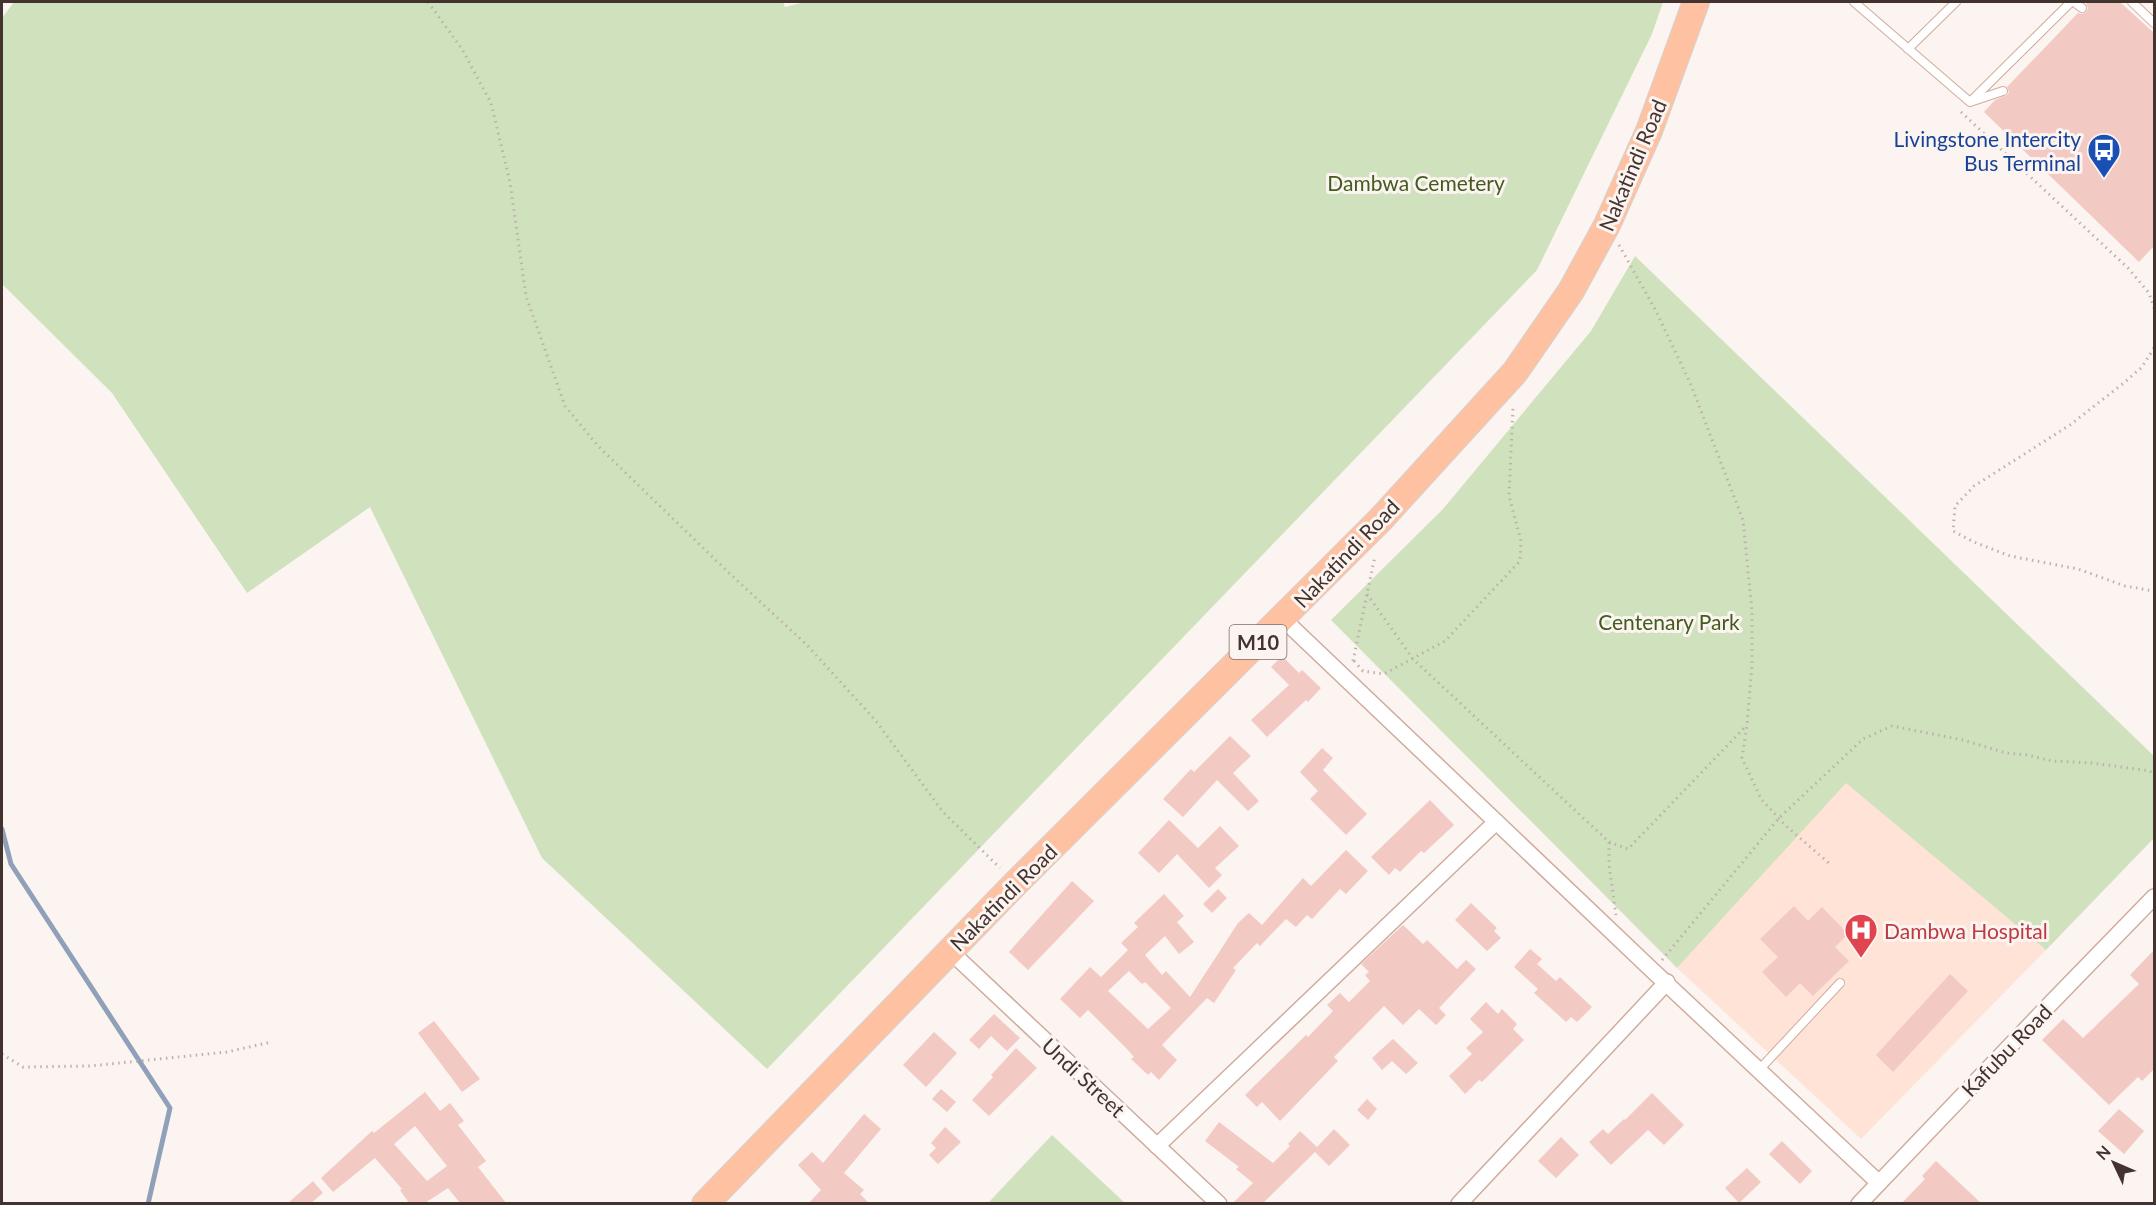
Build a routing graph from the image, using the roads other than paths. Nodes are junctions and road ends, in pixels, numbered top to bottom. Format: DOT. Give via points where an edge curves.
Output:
graph roads {
  1 [pos="1696,2"];
  2 [pos="1854,2"];
  3 [pos="1956,2"];
  4 [pos="2072,2"];
  5 [pos="2132,2"];
  6 [pos="2082,8"];
  7 [pos="2154,23"];
  8 [pos="1908,49"];
  9 [pos="2003,92"];
  10 [pos="1970,102"];
  11 [pos="1282,618"];
  12 [pos="1496,822"];
  13 [pos="2154,897"];
  14 [pos="950,951"];
  15 [pos="1667,982"];
  16 [pos="1840,983"];
  17 [pos="1759,1070"];
  18 [pos="1157,1146"];
  19 [pos="1880,1183"];
  20 [pos="705,1203"];
  21 [pos="1218,1203"];
  22 [pos="1459,1203"];
  23 [pos="1859,1203"];
  1 -- 11 [label="highway, Nakatindi Road / M10" via="1649,131 1607,225 1571,291 1515,372 1381,519"];
  2 -- 8 [label="lane"];
  3 -- 8 [label="lane"];
  4 -- 6 [label="lane"];
  4 -- 10 [label="lane"];
  5 -- 7 [label="lane"];
  8 -- 10 [label="lane"];
  9 -- 10 [label="lane"];
  11 -- 12 [label="street"];
  11 -- 14 [label="highway, Nakatindi Road / M10"];
  12 -- 15 [label="street"];
  12 -- 18 [label="street"];
  13 -- 19 [label="street, Kafubu Road"];
  14 -- 18 [label="street, Undi Street"];
  14 -- 20 [label="highway, Nakatindi Road / M10"];
  15 -- 17 [label="street"];
  15 -- 22 [label="street"];
  16 -- 17 [label="lane"];
  17 -- 19 [label="street"];
  18 -- 21 [label="street, Undi Street"];
  19 -- 23 [label="street, Kafubu Road"];
}
